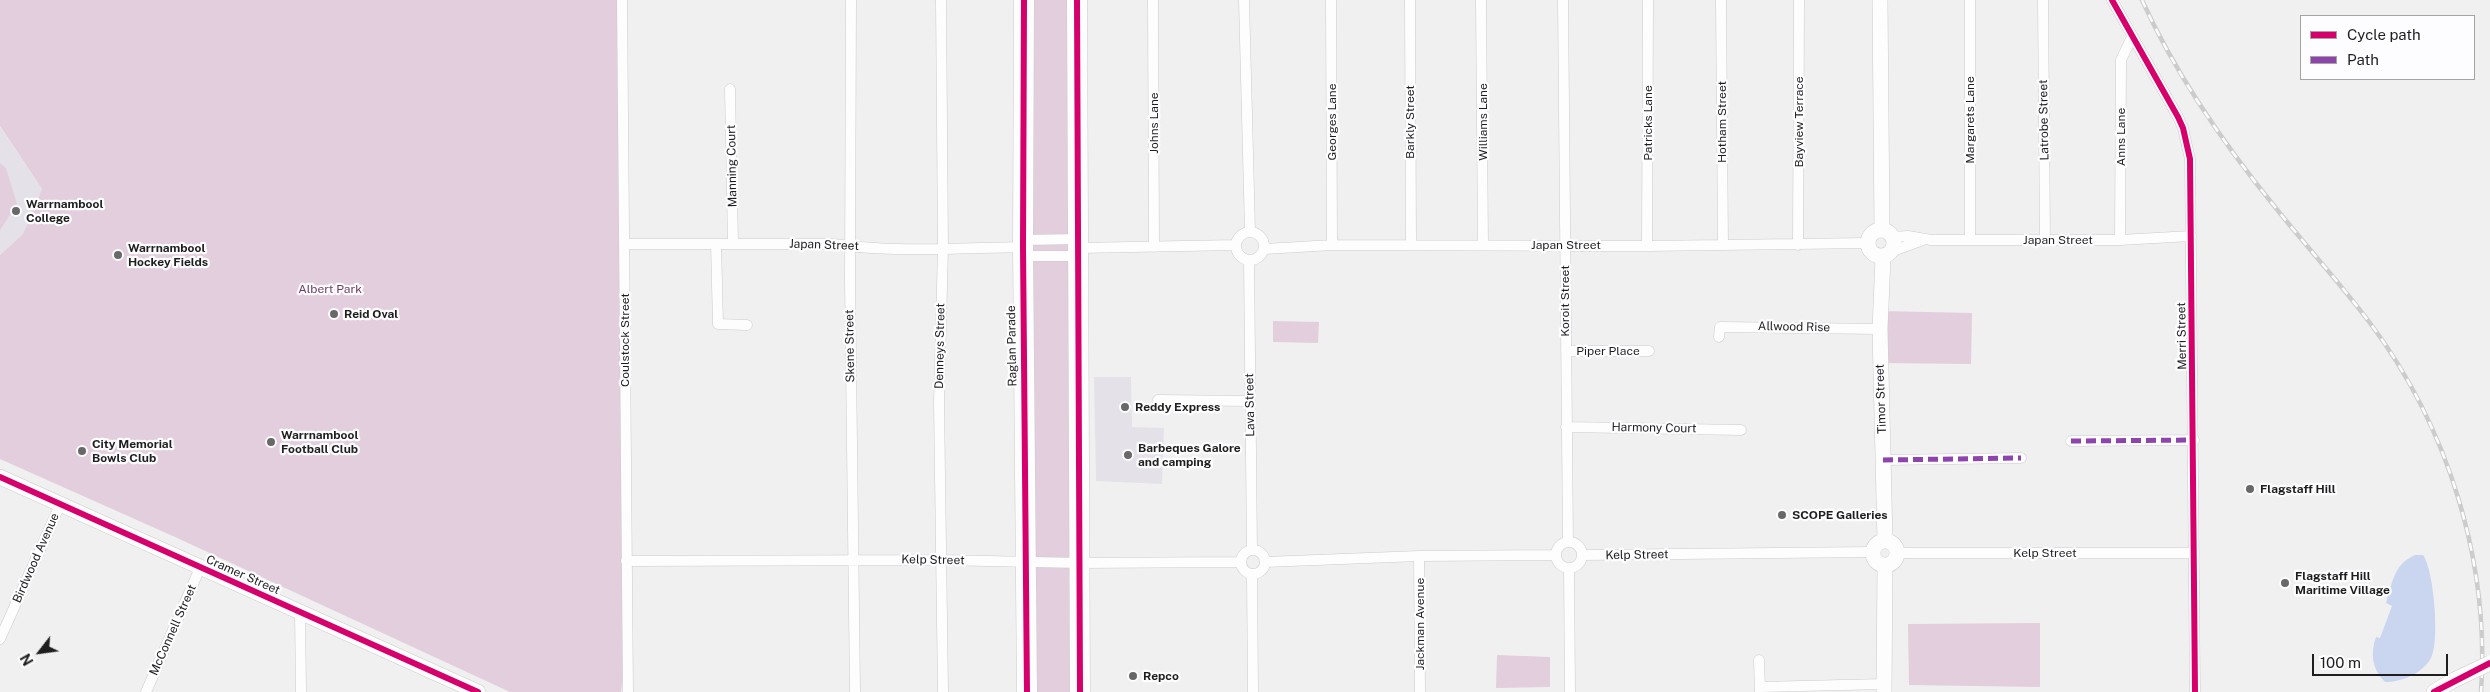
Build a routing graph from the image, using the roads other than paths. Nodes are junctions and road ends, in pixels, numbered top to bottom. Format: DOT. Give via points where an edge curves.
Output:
graph roads {
  1 [pos="622,0"];
  2 [pos="851,0"];
  3 [pos="941,0"];
  4 [pos="1024,0"];
  5 [pos="1077,0"];
  6 [pos="1153,0"];
  7 [pos="1244,0"];
  8 [pos="1331,0"];
  9 [pos="1410,0"];
  10 [pos="1481,0"];
  11 [pos="1563,0"];
  12 [pos="1648,0"];
  13 [pos="1721,0"];
  14 [pos="1799,0"];
  15 [pos="1880,0"];
  16 [pos="1970,0"];
  17 [pos="2042,0"];
  18 [pos="2112,0"];
  19 [pos="2132,37"];
  20 [pos="730,89"];
  21 [pos="1250,231"];
  22 [pos="2191,236"];
  23 [pos="1970,240"];
  24 [pos="2045,240"];
  25 [pos="2120,240"];
  26 [pos="1868,243"];
  27 [pos="625,244"];
  28 [pos="716,244"];
  29 [pos="733,244"];
  30 [pos="1236,244"];
  31 [pos="1411,244"];
  32 [pos="1483,244"];
  33 [pos="1888,244"];
  34 [pos="1332,245"];
  35 [pos="1723,245"];
  36 [pos="1798,245"];
  37 [pos="850,246"];
  38 [pos="1565,246"];
  39 [pos="1647,246"];
  40 [pos="1080,247"];
  41 [pos="1154,247"];
  42 [pos="942,248"];
  43 [pos="1023,248"];
  44 [pos="1264,249"];
  45 [pos="1249,260"];
  46 [pos="747,325"];
  47 [pos="1880,328"];
  48 [pos="1719,337"];
  49 [pos="1566,351"];
  50 [pos="1649,351"];
  51 [pos="1158,400"];
  52 [pos="1250,400"];
  53 [pos="1566,427"];
  54 [pos="1741,430"];
  55 [pos="2194,440"];
  56 [pos="2071,441"];
  57 [pos="2021,458"];
  58 [pos="1883,460"];
  59 [pos="0,477"];
  60 [pos="60,505"];
  61 [pos="1568,541"];
  62 [pos="1884,541"];
  63 [pos="1252,550"];
  64 [pos="1873,552"];
  65 [pos="1897,552"];
  66 [pos="2194,553"];
  67 [pos="1555,555"];
  68 [pos="1582,555"];
  69 [pos="1419,556"];
  70 [pos="852,560"];
  71 [pos="941,560"];
  72 [pos="626,561"];
  73 [pos="1026,562"];
  74 [pos="1241,562"];
  75 [pos="1265,562"];
  76 [pos="1080,563"];
  77 [pos="1885,566"];
  78 [pos="200,568"];
  79 [pos="1569,568"];
  80 [pos="1252,574"];
  81 [pos="300,612"];
  82 [pos="0,639"];
  83 [pos="1759,660"];
  84 [pos="2490,663"];
  85 [pos="1884,688"];
  86 [pos="1760,690"];
  87 [pos="146,692"];
  88 [pos="301,692"];
  89 [pos="478,692"];
  90 [pos="628,692"];
  91 [pos="855,692"];
  92 [pos="943,692"];
  93 [pos="1027,692"];
  94 [pos="1080,692"];
  95 [pos="1253,692"];
  96 [pos="1420,692"];
  97 [pos="1570,692"];
  98 [pos="2195,692"];
  99 [pos="2434,692"];
  1 -- 27 [label="street, Coulstock Street"];
  2 -- 37 [label="street, Skene Street"];
  3 -- 42 [label="street, Denneys Street"];
  4 -- 43 [label="highway, Raglan Parade"];
  5 -- 40 [label="highway"];
  6 -- 41 [label="street, Johns Lane"];
  7 -- 21 [label="street"];
  8 -- 34 [label="street, Georges Lane"];
  9 -- 31 [label="street, Barkly Street"];
  10 -- 32 [label="street, Williams Lane"];
  11 -- 38 [label="street, Koroit Street"];
  12 -- 39 [label="street, Patricks Lane"];
  13 -- 35 [label="street, Hotham Street"];
  14 -- 36 [label="street, Bayview Terrace"];
  15 -- 33 [label="street, Timor Street"];
  16 -- 23 [label="street, Margarets Lane"];
  17 -- 24 [label="street, Latrobe Street"];
  18 -- 19 [label="street, Merri Street"];
  19 -- 22 [label="street, Merri Street" via="2183,128 2190,159"];
  19 -- 25 [label="street, Anns Lane" via="2121,60"];
  20 -- 29 [label="street, Manning Court"];
  21 -- 30 [label="street" via="1241,235"];
  21 -- 44 [label="street" via="1263,238"];
  22 -- 25 [label="street, Japan Street"];
  22 -- 55 [label="street, Merri Street"];
  23 -- 24 [label="street, Japan Street"];
  23 -- 33 [label="street, Japan Street" via="1924,240 1908,236"];
  24 -- 25 [label="street, Japan Street"];
  26 -- 33 [label="street" via="1871,235"];
  26 -- 33 [label="street" via="1873,254"];
  26 -- 36 [label="street, Japan Street"];
  27 -- 28 [label="street, Japan Street"];
  27 -- 72 [label="street, Coulstock Street"];
  28 -- 29 [label="street, Japan Street"];
  28 -- 46 [label="street" via="718,324"];
  29 -- 37 [label="street, Japan Street"];
  30 -- 41 [label="street, Japan Street"];
  30 -- 45 [label="street" via="1239,254"];
  31 -- 32 [label="street, Japan Street"];
  31 -- 34 [label="street, Japan Street"];
  32 -- 38 [label="street, Japan Street"];
  33 -- 47 [label="street, Timor Street"];
  34 -- 44 [label="street, Japan Street"];
  35 -- 36 [label="street, Japan Street"];
  35 -- 39 [label="street, Japan Street"];
  37 -- 42 [label="street, Japan Street"];
  37 -- 70 [label="street, Skene Street"];
  38 -- 39 [label="street, Japan Street"];
  38 -- 49 [label="street, Koroit Street"];
  40 -- 41 [label="street, Japan Street"];
  40 -- 43 [label="street, Japan Street"];
  40 -- 43 [label="street, Japan Street"];
  40 -- 76 [label="highway"];
  42 -- 43 [label="street, Japan Street"];
  42 -- 71 [label="street, Denneys Street" via="939,403"];
  43 -- 73 [label="highway, Raglan Parade"];
  44 -- 45 [label="street" via="1260,257"];
  45 -- 52 [label="street, Lava Street"];
  47 -- 48 [label="street, Allwood Rise" via="1720,326"];
  47 -- 58 [label="street, Timor Street"];
  49 -- 50 [label="street, Piper Place"];
  49 -- 53 [label="street, Koroit Street"];
  51 -- 52 [label="street"];
  52 -- 63 [label="street, Lava Street"];
  53 -- 54 [label="street, Harmony Court"];
  53 -- 61 [label="street, Koroit Street"];
  55 -- 56 [label="street"];
  55 -- 66 [label="street, Merri Street"];
  57 -- 58 [label="street"];
  58 -- 62 [label="street, Timor Street"];
  59 -- 60 [label="street, Cramer Street"];
  60 -- 78 [label="street, Cramer Street"];
  60 -- 82 [label="street, Birdwood Avenue"];
  61 -- 67 [label="street" via="1559,546"];
  61 -- 68 [label="street" via="1580,547"];
  62 -- 64 [label="street"];
  62 -- 65 [label="street" via="1892,543"];
  63 -- 74 [label="street" via="1242,556"];
  63 -- 75 [label="street" via="1260,552"];
  64 -- 68 [label="street, Kelp Street"];
  64 -- 77 [label="street" via="1875,560"];
  65 -- 66 [label="street, Kelp Street"];
  65 -- 77 [label="street" via="1895,560"];
  66 -- 98 [label="street, Merri Street"];
  67 -- 69 [label="street"];
  67 -- 79 [label="street" via="1559,564"];
  68 -- 79 [label="street" via="1578,564"];
  69 -- 75 [label="street"];
  69 -- 96 [label="street, Jackman Avenue"];
  70 -- 71 [label="street, Kelp Street"];
  70 -- 72 [label="street, Kelp Street"];
  70 -- 91 [label="street, Skene Street"];
  71 -- 73 [label="street, Kelp Street"];
  71 -- 92 [label="street, Denneys Street"];
  72 -- 90 [label="street, Coulstock Street"];
  73 -- 76 [label="street, Kelp Street"];
  73 -- 93 [label="highway, Raglan Parade"];
  74 -- 76 [label="street, Kelp Street"];
  74 -- 80 [label="street" via="1246,572"];
  75 -- 80 [label="street" via="1262,569"];
  76 -- 94 [label="highway"];
  77 -- 85 [label="street"];
  78 -- 81 [label="street, Cramer Street"];
  78 -- 87 [label="street, McConnell Street"];
  79 -- 97 [label="street"];
  80 -- 95 [label="street"];
  81 -- 88 [label="street"];
  81 -- 89 [label="street, Cramer Street"];
  83 -- 86 [label="street"];
  84 -- 99 [label="street, bridge"];
  85 -- 86 [label="street"];
}
